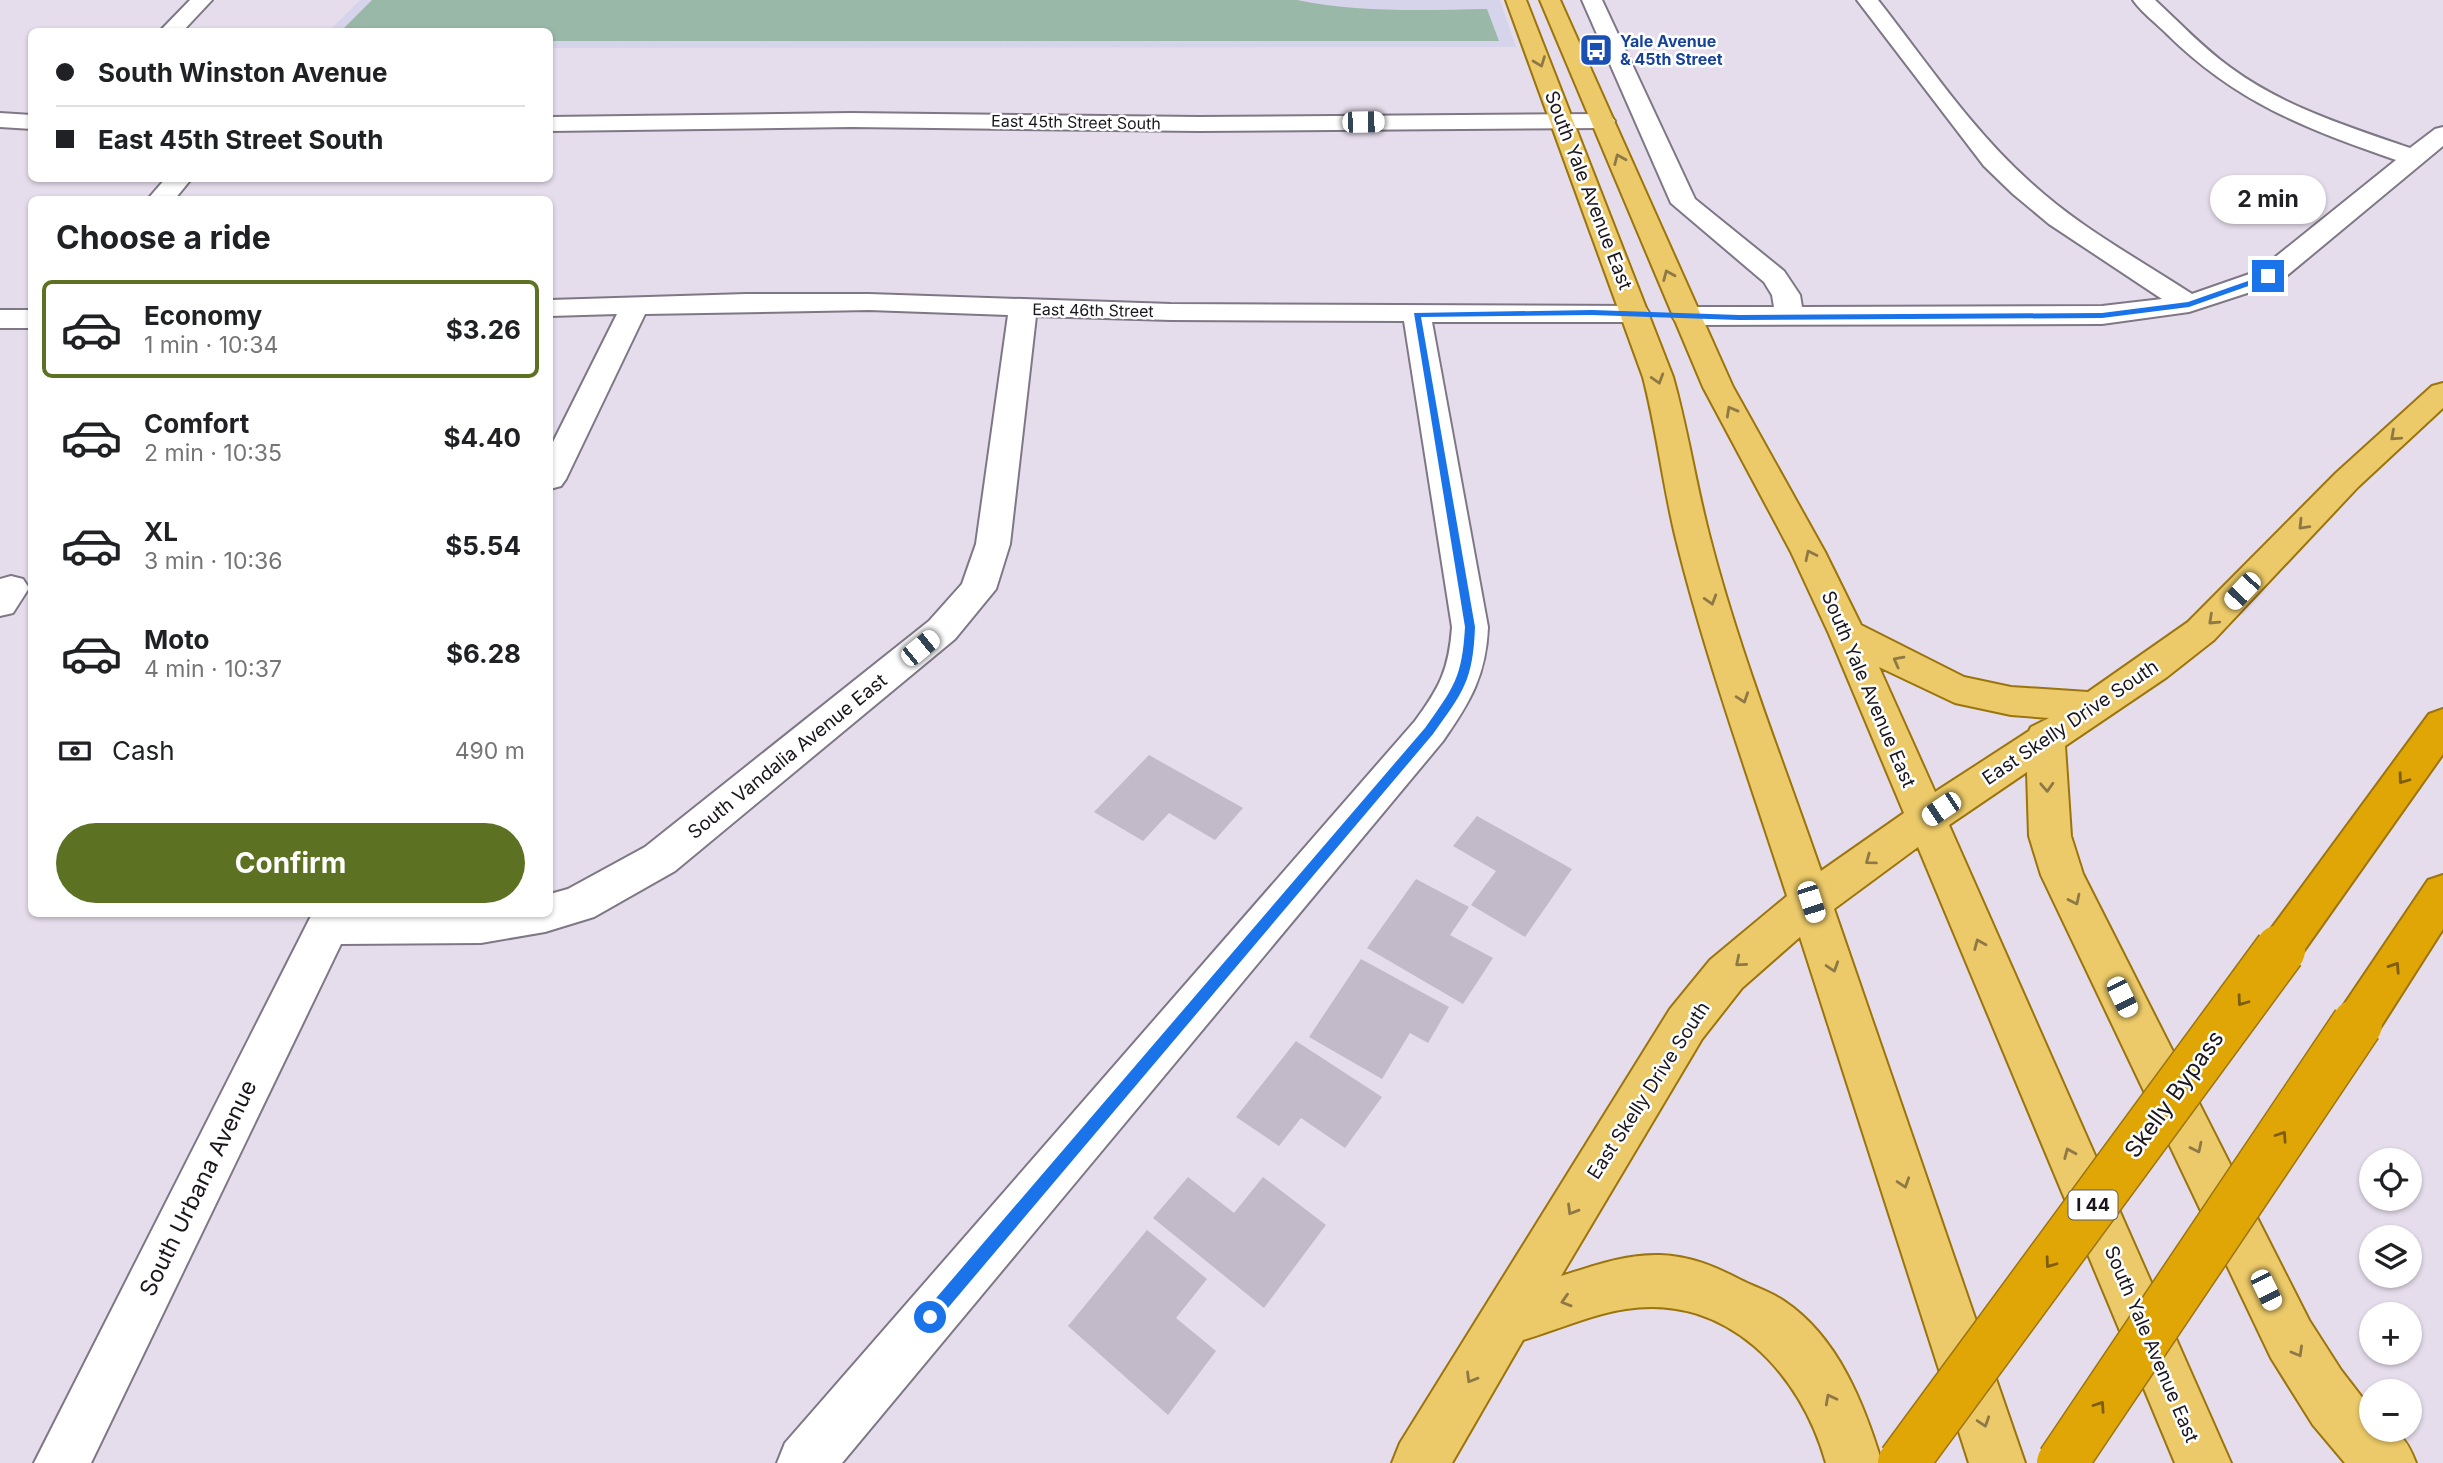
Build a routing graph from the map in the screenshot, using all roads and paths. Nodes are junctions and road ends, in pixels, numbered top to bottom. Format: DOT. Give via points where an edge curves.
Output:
graph roads {
  1 [pos="202,0"];
  2 [pos="1592,0"];
  3 [pos="1867,0"];
  4 [pos="2143,0"];
  5 [pos="1516,1"];
  6 [pos="1551,1"];
  7 [pos="173,28"];
  8 [pos="0,120"];
  9 [pos="1563,121"];
  10 [pos="1603,121"];
  11 [pos="28,122"];
  12 [pos="553,124"];
  13 [pos="2443,134"];
  14 [pos="2415,158"];
  15 [pos="176,182"];
  16 [pos="163,196"];
  17 [pos="636,304"];
  18 [pos="2189,304"];
  19 [pos="553,308"];
  20 [pos="1023,309"];
  21 [pos="1636,314"];
  22 [pos="1417,315"];
  23 [pos="1686,316"];
  24 [pos="1789,317"];
  25 [pos="0,319"];
  26 [pos="28,319"];
  27 [pos="2443,392"];
  28 [pos="553,473"];
  29 [pos="1847,634"];
  30 [pos="2094,707"];
  31 [pos="2443,724"];
  32 [pos="2045,737"];
  33 [pos="1925,820"];
  34 [pos="2443,893"];
  35 [pos="1811,902"];
  36 [pos="553,911"];
  37 [pos="523,917"];
  38 [pos="331,920"];
  39 [pos="1506,1320"];
  40 [pos="62,1463"];
  41 [pos="806,1463"];
  42 [pos="1420,1463"];
  43 [pos="1854,1463"];
  44 [pos="1903,1463"];
  45 [pos="1997,1463"];
  46 [pos="2062,1463"];
  47 [pos="2203,1463"];
  48 [pos="2388,1463"];
  1 -- 7 [label="street"];
  2 -- 24 [label="street" via="1684,203 1774,276 1786,295"];
  3 -- 18 [label="street" via="1993,161 2022,189"];
  4 -- 14 [label="street" via="2217,67 2257,95 2307,119"];
  5 -- 6 [label="main road"];
  5 -- 9 [label="main road, South Yale Avenue East, one-way"];
  6 -- 10 [label="main road, South Yale Avenue East"];
  8 -- 11 [label="street"];
  9 -- 10 [label="street, East 45th Street South"];
  9 -- 12 [label="street, East 45th Street South"];
  9 -- 21 [label="main road, South Yale Avenue East"];
  23 -- 10 [label="main road, South Yale Avenue East, one-way"];
  13 -- 14 [label="street"];
  14 -- 18 [label="street" via="2268,276"];
  15 -- 16 [label="street"];
  17 -- 19 [label="street, East 46th Street"];
  17 -- 20 [label="street, East 46th Street" via="869,302"];
  17 -- 28 [label="street"];
  18 -- 24 [label="street" via="2102,315"];
  20 -- 22 [label="street, East 46th Street"];
  20 -- 36 [label="street, South Vandalia Avenue East" via="993,544 978,589 942,630 660,859 579,904"];
  21 -- 22 [label="street, East 46th Street"];
  21 -- 23 [label="main road"];
  21 -- 35 [label="main road, South Yale Avenue East, one-way" via="1669,417 1704,576"];
  22 -- 41 [label="street" via="1470,627 1468,662 1458,691 1429,731"];
  23 -- 24 [label="street"];
  29 -- 23 [label="main road, South Yale Avenue East, one-way" via="1808,552 1717,387"];
  25 -- 26 [label="street"];
  27 -- 30 [label="main road, East Skelly Drive South, one-way" via="2347,480 2201,631"];
  30 -- 29 [label="main road, one-way" via="2011,701 1966,692"];
  29 -- 33 [label="main road, South Yale Avenue East"];
  30 -- 32 [label="main road, East Skelly Drive South"];
  31 -- 44 [label="highway, Skelly Bypass / I 44, one-way, bridge"];
  32 -- 33 [label="main road, East Skelly Drive South"];
  32 -- 48 [label="main road, one-way" via="2050,836 2062,875 2290,1339 2327,1402"];
  33 -- 35 [label="main road, East Skelly Drive South, one-way"];
  47 -- 33 [label="main road, South Yale Avenue East, one-way"];
  46 -- 34 [label="highway, one-way, bridge"];
  35 -- 39 [label="main road, East Skelly Drive South, one-way" via="1726,974 1686,1024"];
  35 -- 45 [label="main road, South Yale Avenue East, one-way"];
  37 -- 38 [label="street, South Vandalia Avenue East" via="481,924"];
  38 -- 40 [label="street, South Urbana Avenue"];
  39 -- 42 [label="main road, East Skelly Drive South, one-way"];
  43 -- 39 [label="main road, one-way" via="1842,1422 1797,1350 1766,1320 1696,1285 1625,1283"];
}
